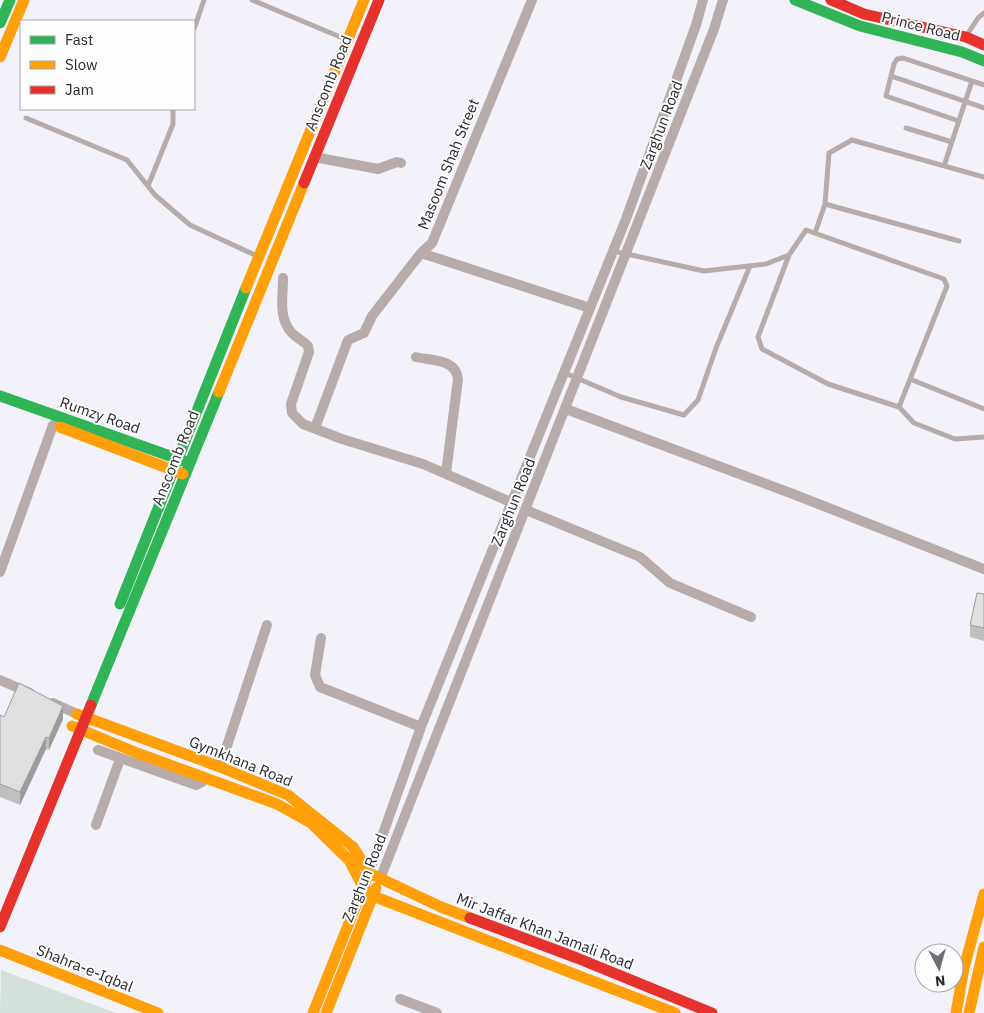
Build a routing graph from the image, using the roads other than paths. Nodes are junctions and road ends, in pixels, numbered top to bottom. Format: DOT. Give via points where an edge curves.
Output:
graph roads {
  1 [pos="10,0"];
  2 [pos="24,0"];
  3 [pos="204,0"];
  4 [pos="252,0"];
  5 [pos="364,0"];
  6 [pos="379,0"];
  7 [pos="532,0"];
  8 [pos="703,0"];
  9 [pos="723,0"];
  10 [pos="795,0"];
  11 [pos="831,0"];
  12 [pos="984,13"];
  13 [pos="0,24"];
  14 [pos="195,26"];
  15 [pos="5,30"];
  16 [pos="966,37"];
  17 [pos="346,40"];
  18 [pos="984,45"];
  19 [pos="359,47"];
  20 [pos="962,52"];
  21 [pos="0,57"];
  22 [pos="984,61"];
  23 [pos="891,76"];
  24 [pos="972,81"];
  25 [pos="984,85"];
  26 [pos="965,102"];
  27 [pos="984,108"];
  28 [pos="173,110"];
  29 [pos="26,118"];
  30 [pos="959,121"];
  31 [pos="906,128"];
  32 [pos="952,142"];
  33 [pos="314,156"];
  34 [pos="401,163"];
  35 [pos="944,166"];
  36 [pos="984,177"];
  37 [pos="148,186"];
  38 [pos="825,204"];
  39 [pos="815,233"];
  40 [pos="959,241"];
  41 [pos="613,251"];
  42 [pos="421,253"];
  43 [pos="789,255"];
  44 [pos="625,256"];
  45 [pos="259,257"];
  46 [pos="272,260"];
  47 [pos="750,266"];
  48 [pos="283,278"];
  49 [pos="590,308"];
  50 [pos="416,357"];
  51 [pos="565,373"];
  52 [pos="577,378"];
  53 [pos="910,379"];
  54 [pos="0,396"];
  55 [pos="0,405"];
  56 [pos="899,407"];
  57 [pos="566,409"];
  58 [pos="984,409"];
  59 [pos="53,425"];
  60 [pos="315,428"];
  61 [pos="984,438"];
  62 [pos="185,461"];
  63 [pos="180,472"];
  64 [pos="446,473"];
  65 [pos="512,503"];
  66 [pos="526,510"];
  67 [pos="984,569"];
  68 [pos="0,572"];
  69 [pos="751,616"];
  70 [pos="267,625"];
  71 [pos="321,638"];
  72 [pos="0,680"];
  73 [pos="81,716"];
  74 [pos="421,727"];
  75 [pos="76,728"];
  76 [pos="98,750"];
  77 [pos="120,759"];
  78 [pos="220,767"];
  79 [pos="203,777"];
  80 [pos="96,825"];
  81 [pos="369,872"];
  82 [pos="380,878"];
  83 [pos="363,887"];
  84 [pos="984,894"];
  85 [pos="373,896"];
  86 [pos="0,908"];
  87 [pos="0,927"];
  88 [pos="984,947"];
  89 [pos="0,950"];
  90 [pos="984,993"];
  91 [pos="400,999"];
  92 [pos="971,1012"];
  93 [pos="158,1013"];
  94 [pos="313,1013"];
  95 [pos="326,1013"];
  96 [pos="437,1013"];
  97 [pos="675,1013"];
  98 [pos="712,1013"];
  99 [pos="956,1013"];
  1 -- 13 [label="street"];
  2 -- 15 [label="street"];
  3 -- 14 [label="lane"];
  4 -- 17 [label="lane"];
  5 -- 17 [label="street, Anscomb Road"];
  6 -- 19 [label="street, Anscomb Road"];
  7 -- 42 [label="street, Masoom Shah Street" via="432,243"];
  8 -- 41 [label="street, Zarghun Road"];
  9 -- 44 [label="street, Zarghun Road"];
  10 -- 20 [label="street, Prince Road" via="860,26"];
  11 -- 16 [label="street, Prince Road" via="864,14"];
  12 -- 16 [label="lane"];
  15 -- 21 [label="street"];
  16 -- 18 [label="street, Prince Road"];
  16 -- 20 [label="lane"];
  17 -- 19 [label="lane"];
  17 -- 45 [label="street, Anscomb Road"];
  19 -- 33 [label="street, Anscomb Road"];
  20 -- 22 [label="street, Prince Road"];
  23 -- 24 [label="lane" via="897,59 903,58"];
  23 -- 26 [label="lane"];
  23 -- 30 [label="lane" via="886,96"];
  24 -- 25 [label="lane"];
  24 -- 26 [label="lane"];
  26 -- 27 [label="lane"];
  26 -- 30 [label="lane"];
  28 -- 37 [label="lane" via="173,124"];
  29 -- 37 [label="lane" via="127,160"];
  30 -- 32 [label="lane"];
  31 -- 32 [label="lane"];
  32 -- 35 [label="lane"];
  33 -- 34 [label="street" via="378,169"];
  33 -- 46 [label="street, Anscomb Road"];
  35 -- 36 [label="lane"];
  35 -- 38 [label="lane" via="852,140 829,153"];
  37 -- 45 [label="lane" via="190,225"];
  38 -- 39 [label="lane"];
  38 -- 40 [label="lane"];
  39 -- 43 [label="lane" via="806,230"];
  39 -- 53 [label="lane" via="944,278 947,286"];
  41 -- 44 [label="lane"];
  41 -- 49 [label="street, Zarghun Road"];
  42 -- 49 [label="street"];
  42 -- 60 [label="street, Masoom Shah Street" via="372,316 364,333 348,340"];
  43 -- 47 [label="lane"];
  43 -- 56 [label="lane" via="758,338 762,349 828,384"];
  44 -- 47 [label="lane" via="704,271"];
  44 -- 52 [label="street, Zarghun Road"];
  45 -- 46 [label="lane"];
  45 -- 62 [label="street, Anscomb Road"];
  46 -- 62 [label="street, Anscomb Road"];
  47 -- 52 [label="lane" via="698,400 684,415 621,397"];
  48 -- 60 [label="street" via="285,322 309,352 291,404 292,413 303,424"];
  49 -- 51 [label="street, Zarghun Road"];
  50 -- 64 [label="street" via="452,364 457,371"];
  51 -- 52 [label="lane"];
  51 -- 65 [label="street, Zarghun Road"];
  52 -- 57 [label="street, Zarghun Road"];
  53 -- 56 [label="lane"];
  53 -- 58 [label="lane"];
  54 -- 62 [label="street, Rumzy Road"];
  55 -- 59 [label="street, Rumzy Road"];
  56 -- 61 [label="lane" via="914,424 955,439"];
  57 -- 66 [label="street, Zarghun Road"];
  57 -- 67 [label="street"];
  59 -- 63 [label="street, Rumzy Road"];
  59 -- 68 [label="street"];
  60 -- 64 [label="street"];
  62 -- 63 [label="street, Anscomb Road"];
  63 -- 73 [label="street, Anscomb Road"];
  64 -- 65 [label="street"];
  65 -- 74 [label="street, Zarghun Road"];
  66 -- 69 [label="street" via="640,556 670,583"];
  66 -- 82 [label="street, Zarghun Road"];
  70 -- 78 [label="street"];
  71 -- 74 [label="street" via="315,675 320,687"];
  72 -- 73 [label="street"];
  73 -- 75 [label="street, Anscomb Road"];
  73 -- 78 [label="street, Gymkhana Road"];
  74 -- 81 [label="street, Zarghun Road"];
  75 -- 79 [label="street"];
  75 -- 86 [label="street, Anscomb Road"];
  75 -- 87 [label="street, Anscomb Road"];
  76 -- 77 [label="street"];
  77 -- 79 [label="street" via="196,785 202,782"];
  77 -- 80 [label="street"];
  78 -- 81 [label="street, Gymkhana Road" via="288,795 353,847"];
  79 -- 83 [label="street" via="277,804 311,823 349,860"];
  81 -- 82 [label="street, Mir Jaffar Khan Jamali Road"];
  81 -- 83 [label="street, Zarghun Road"];
  82 -- 85 [label="street, Zarghun Road"];
  82 -- 98 [label="street, Mir Jaffar Khan Jamali Road" via="441,907"];
  83 -- 85 [label="street, Mir Jaffar Khan Jamali Road"];
  83 -- 94 [label="street, Zarghun Road"];
  84 -- 99 [label="street" via="964,968"];
  85 -- 95 [label="street, Zarghun Road"];
  85 -- 97 [label="street, Mir Jaffar Khan Jamali Road"];
  88 -- 92 [label="street"];
  89 -- 93 [label="street, Shahra-e-Iqbal"];
  90 -- 92 [label="street"];
  91 -- 96 [label="street"];
}
